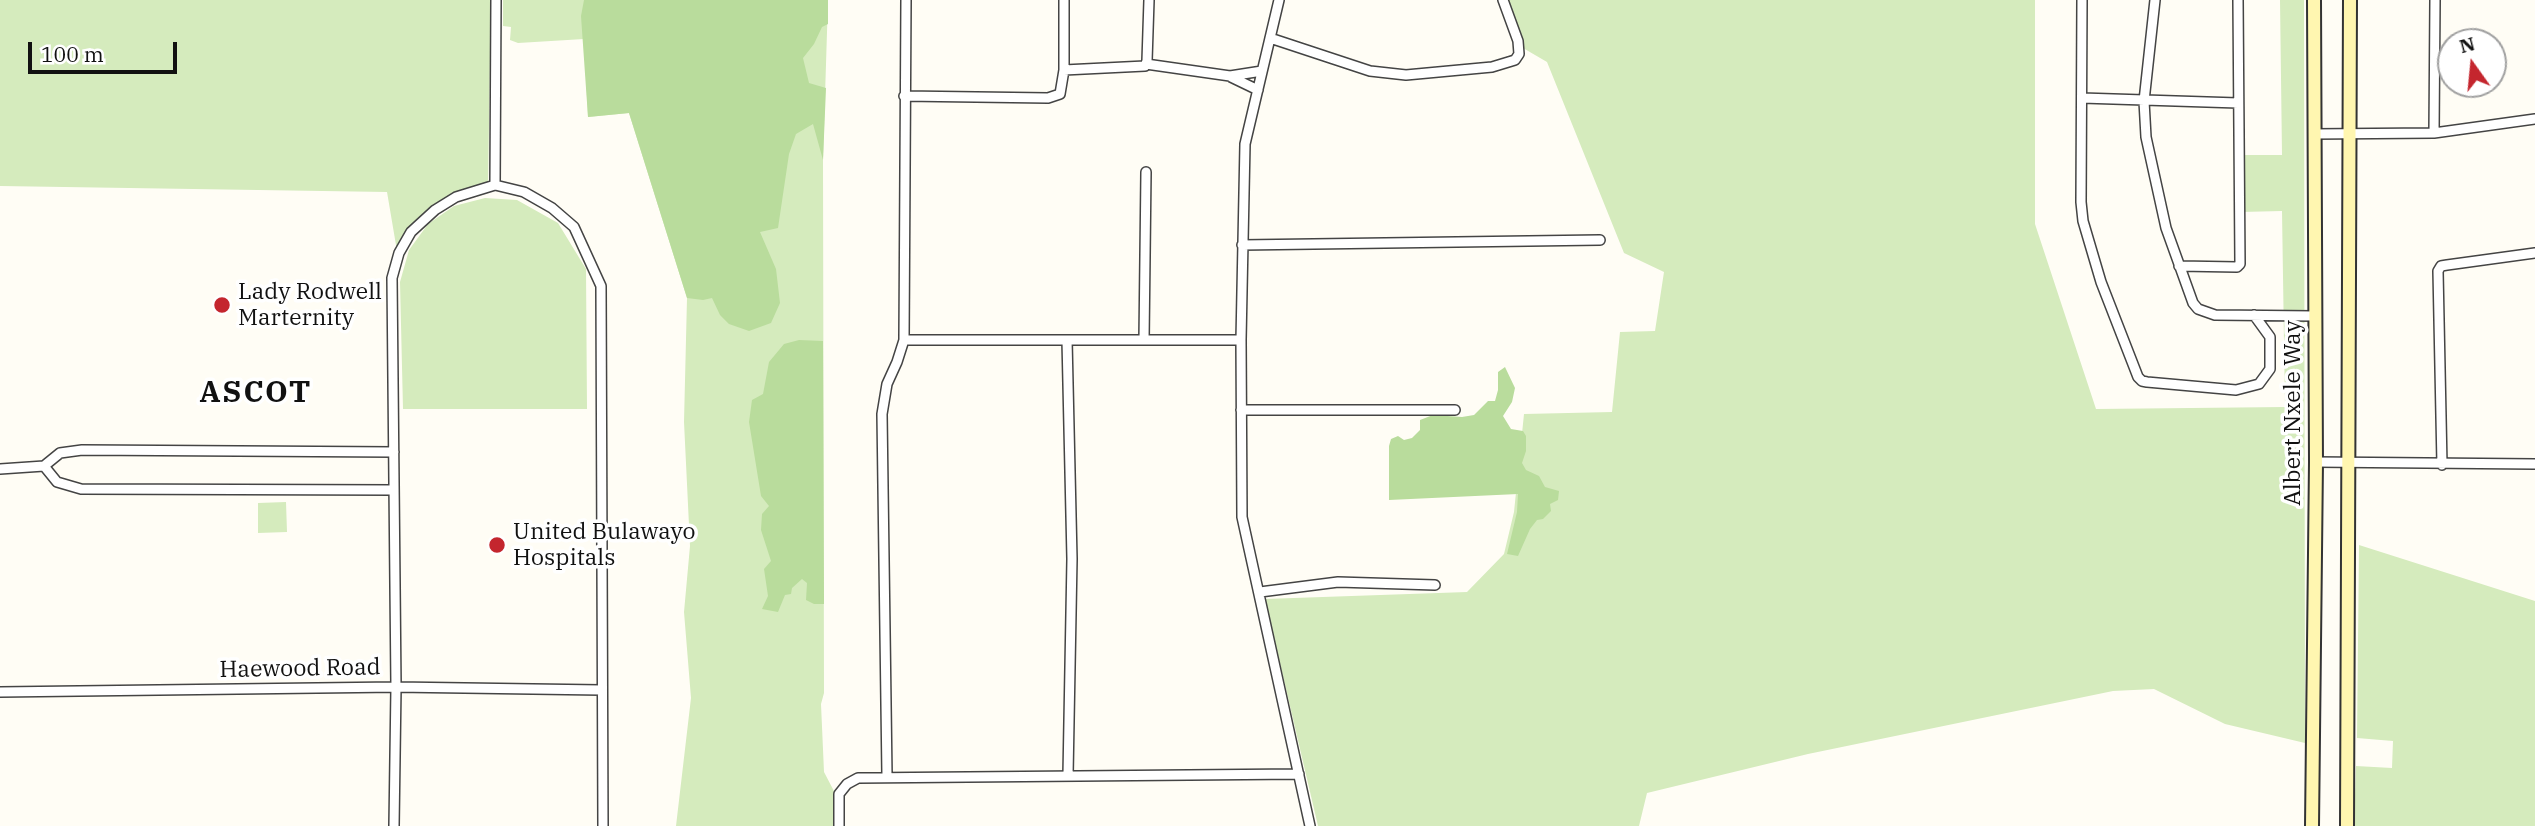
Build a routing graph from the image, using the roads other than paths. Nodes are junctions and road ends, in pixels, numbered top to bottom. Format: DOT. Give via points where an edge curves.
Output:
graph roads {
  1 [pos="496,0"];
  2 [pos="906,0"];
  3 [pos="1064,0"];
  4 [pos="1149,0"];
  5 [pos="1279,0"];
  6 [pos="1503,0"];
  7 [pos="2082,0"];
  8 [pos="2155,0"];
  9 [pos="2238,0"];
  10 [pos="2314,0"];
  11 [pos="2350,0"];
  12 [pos="2435,0"];
  13 [pos="1270,38"];
  14 [pos="1146,64"];
  15 [pos="1064,70"];
  16 [pos="1262,71"];
  17 [pos="1230,76"];
  18 [pos="1258,90"];
  19 [pos="904,96"];
  20 [pos="2082,98"];
  21 [pos="2144,101"];
  22 [pos="2238,103"];
  23 [pos="2535,119"];
  24 [pos="2434,133"];
  25 [pos="2314,134"];
  26 [pos="2351,134"];
  27 [pos="1146,172"];
  28 [pos="495,185"];
  29 [pos="1600,240"];
  30 [pos="1242,245"];
  31 [pos="2535,253"];
  32 [pos="2179,266"];
  33 [pos="2254,315"];
  34 [pos="2314,316"];
  35 [pos="904,340"];
  36 [pos="1067,340"];
  37 [pos="1144,340"];
  38 [pos="1241,340"];
  39 [pos="1241,410"];
  40 [pos="1454,410"];
  41 [pos="394,452"];
  42 [pos="2316,462"];
  43 [pos="2349,462"];
  44 [pos="2535,464"];
  45 [pos="2442,465"];
  46 [pos="44,466"];
  47 [pos="0,468"];
  48 [pos="394,490"];
  49 [pos="1435,585"];
  50 [pos="1260,592"];
  51 [pos="396,687"];
  52 [pos="601,690"];
  53 [pos="0,692"];
  54 [pos="1299,774"];
  55 [pos="1068,775"];
  56 [pos="887,776"];
  57 [pos="394,826"];
  58 [pos="603,826"];
  59 [pos="839,826"];
  60 [pos="1310,826"];
  61 [pos="2312,826"];
  62 [pos="2347,826"];
  1 -- 28 [label="street"];
  2 -- 19 [label="street"];
  3 -- 15 [label="street"];
  4 -- 14 [label="street"];
  5 -- 13 [label="street"];
  6 -- 13 [label="street" via="1519,54 1515,60 1492,66 1406,75 1370,71"];
  7 -- 20 [label="street"];
  8 -- 21 [label="street"];
  9 -- 22 [label="street"];
  10 -- 25 [label="main road, Albert Nxele Way"];
  11 -- 26 [label="main road"];
  12 -- 24 [label="street"];
  13 -- 16 [label="street"];
  14 -- 15 [label="street"];
  14 -- 17 [label="street"];
  15 -- 19 [label="street" via="1060,94 1048,98"];
  16 -- 17 [label="street"];
  16 -- 18 [label="street"];
  17 -- 18 [label="street"];
  18 -- 30 [label="street" via="1245,144"];
  19 -- 35 [label="street"];
  20 -- 21 [label="street"];
  20 -- 33 [label="street" via="2083,221 2139,379 2236,390 2259,384 2270,369 2270,337"];
  21 -- 22 [label="street"];
  21 -- 32 [label="street" via="2154,182"];
  22 -- 32 [label="street" via="2240,264"];
  23 -- 24 [label="street"];
  24 -- 26 [label="street"];
  25 -- 26 [label="street"];
  25 -- 34 [label="main road, Albert Nxele Way"];
  26 -- 43 [label="main road"];
  27 -- 37 [label="street"];
  28 -- 41 [label="street" via="457,197 435,210 411,232 399,253 392,278"];
  28 -- 52 [label="street" via="524,192 574,227 601,286"];
  29 -- 30 [label="street"];
  30 -- 38 [label="street"];
  31 -- 45 [label="street" via="2447,265 2438,271"];
  32 -- 33 [label="street" via="2198,309 2215,315"];
  33 -- 34 [label="street"];
  34 -- 42 [label="main road, Albert Nxele Way"];
  35 -- 36 [label="street"];
  35 -- 56 [label="street" via="887,384 882,414"];
  36 -- 37 [label="street"];
  36 -- 55 [label="street" via="1072,559"];
  37 -- 38 [label="street"];
  38 -- 39 [label="street"];
  39 -- 40 [label="street"];
  39 -- 50 [label="street" via="1242,517"];
  41 -- 46 [label="street" via="82,450 60,453"];
  41 -- 48 [label="street"];
  42 -- 43 [label="street"];
  42 -- 61 [label="main road, Albert Nxele Way"];
  43 -- 45 [label="street"];
  43 -- 62 [label="main road"];
  44 -- 45 [label="street"];
  46 -- 47 [label="street"];
  46 -- 48 [label="street" via="57,482 81,489"];
  48 -- 51 [label="street"];
  49 -- 50 [label="street" via="1338,582"];
  50 -- 54 [label="street"];
  51 -- 52 [label="street, Haewood Road"];
  51 -- 53 [label="street, Haewood Road"];
  51 -- 57 [label="street"];
  52 -- 58 [label="street"];
  54 -- 55 [label="street"];
  54 -- 60 [label="street"];
  55 -- 56 [label="street"];
  56 -- 59 [label="street" via="858,778 846,784 839,794"];
}
